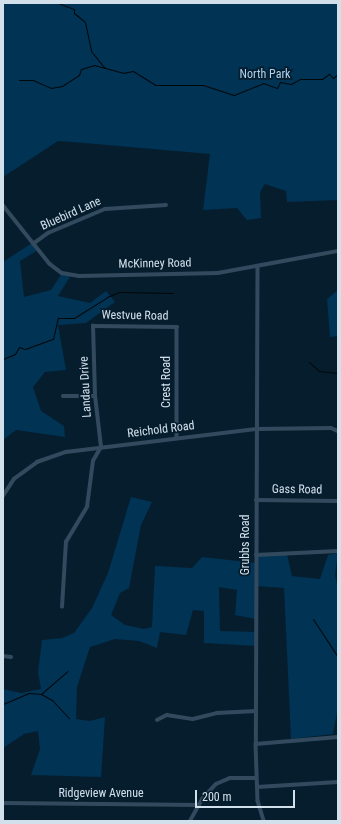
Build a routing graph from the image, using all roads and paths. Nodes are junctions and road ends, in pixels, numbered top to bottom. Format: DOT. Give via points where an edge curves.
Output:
graph roads {
  1 [pos="3,205"];
  2 [pos="166,205"];
  3 [pos="33,244"];
  4 [pos="338,251"];
  5 [pos="258,268"];
  6 [pos="93,326"];
  7 [pos="176,326"];
  8 [pos="63,396"];
  9 [pos="95,396"];
  10 [pos="257,429"];
  11 [pos="338,430"];
  12 [pos="177,438"];
  13 [pos="101,447"];
  14 [pos="4,491"];
  15 [pos="3,496"];
  16 [pos="256,500"];
  17 [pos="338,501"];
  18 [pos="338,551"];
  19 [pos="256,555"];
  20 [pos="62,607"];
  21 [pos="3,656"];
  22 [pos="11,657"];
  23 [pos="256,711"];
  24 [pos="157,720"];
  25 [pos="338,737"];
  26 [pos="256,744"];
  27 [pos="256,778"];
  28 [pos="338,782"];
  29 [pos="257,787"];
  30 [pos="3,804"];
  31 [pos="199,805"];
  32 [pos="190,821"];
  33 [pos="264,821"];
  1 -- 3 [label="street, McKinney Road"];
  2 -- 3 [label="street, Bluebird Lane" via="114,206 48,233"];
  3 -- 5 [label="street, McKinney Road" via="62,273 79,276 218,273"];
  4 -- 5 [label="street, McKinney Road"];
  5 -- 10 [label="street, Grubbs Road"];
  6 -- 7 [label="street, Westvue Road"];
  6 -- 9 [label="street, Landau Drive"];
  7 -- 12 [label="street, Crest Road"];
  8 -- 9 [label="street"];
  9 -- 13 [label="street, Landau Drive"];
  10 -- 11 [label="street, Reichold Road"];
  10 -- 12 [label="street, Reichold Road"];
  10 -- 16 [label="street, Grubbs Road"];
  12 -- 13 [label="street, Reichold Road"];
  13 -- 14 [label="street, Reichold Road" via="66,452 37,462 14,479"];
  13 -- 20 [label="street" via="93,461 87,507 66,542"];
  14 -- 15 [label="street, Reichold Road"];
  16 -- 17 [label="street, Gass Road"];
  16 -- 19 [label="street, Grubbs Road"];
  18 -- 19 [label="street"];
  19 -- 23 [label="street, Grubbs Road"];
  21 -- 22 [label="street"];
  23 -- 24 [label="street" via="217,713 193,719 167,715"];
  23 -- 26 [label="street, Grubbs Road"];
  25 -- 26 [label="street"];
  26 -- 27 [label="street, Grubbs Road"];
  27 -- 29 [label="street, Grubbs Road"];
  27 -- 31 [label="street" via="220,781 210,788"];
  28 -- 29 [label="street"];
  29 -- 33 [label="street, Grubbs Road"];
  30 -- 31 [label="street, Ridgeview Avenue"];
  31 -- 32 [label="street"];
}
